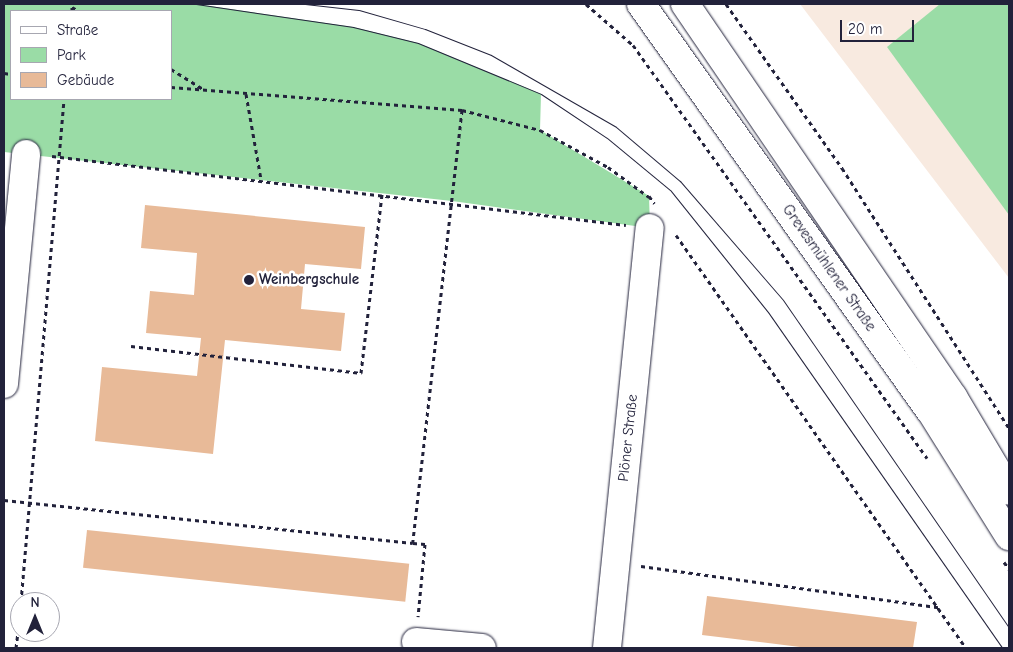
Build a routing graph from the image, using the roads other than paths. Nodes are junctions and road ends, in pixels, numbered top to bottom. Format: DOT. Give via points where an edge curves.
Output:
graph roads {
  1 [pos="641,4"];
  2 [pos="685,4"];
  3 [pos="26,154"];
  4 [pos="654,219"];
  5 [pos="4,384"];
  6 [pos="1009,491"];
  7 [pos="1004,545"];
  8 [pos="416,642"];
  9 [pos="482,648"];
  10 [pos="607,648"];
  1 -- 7 [label="street, Grevesmühlener Straße" via="930,410"];
  2 -- 6 [label="street, Grevesmühlener Straße" via="953,397"];
  3 -- 5 [label="street"];
  4 -- 10 [label="street, Plöner Straße"];
  8 -- 9 [label="street"];
}
